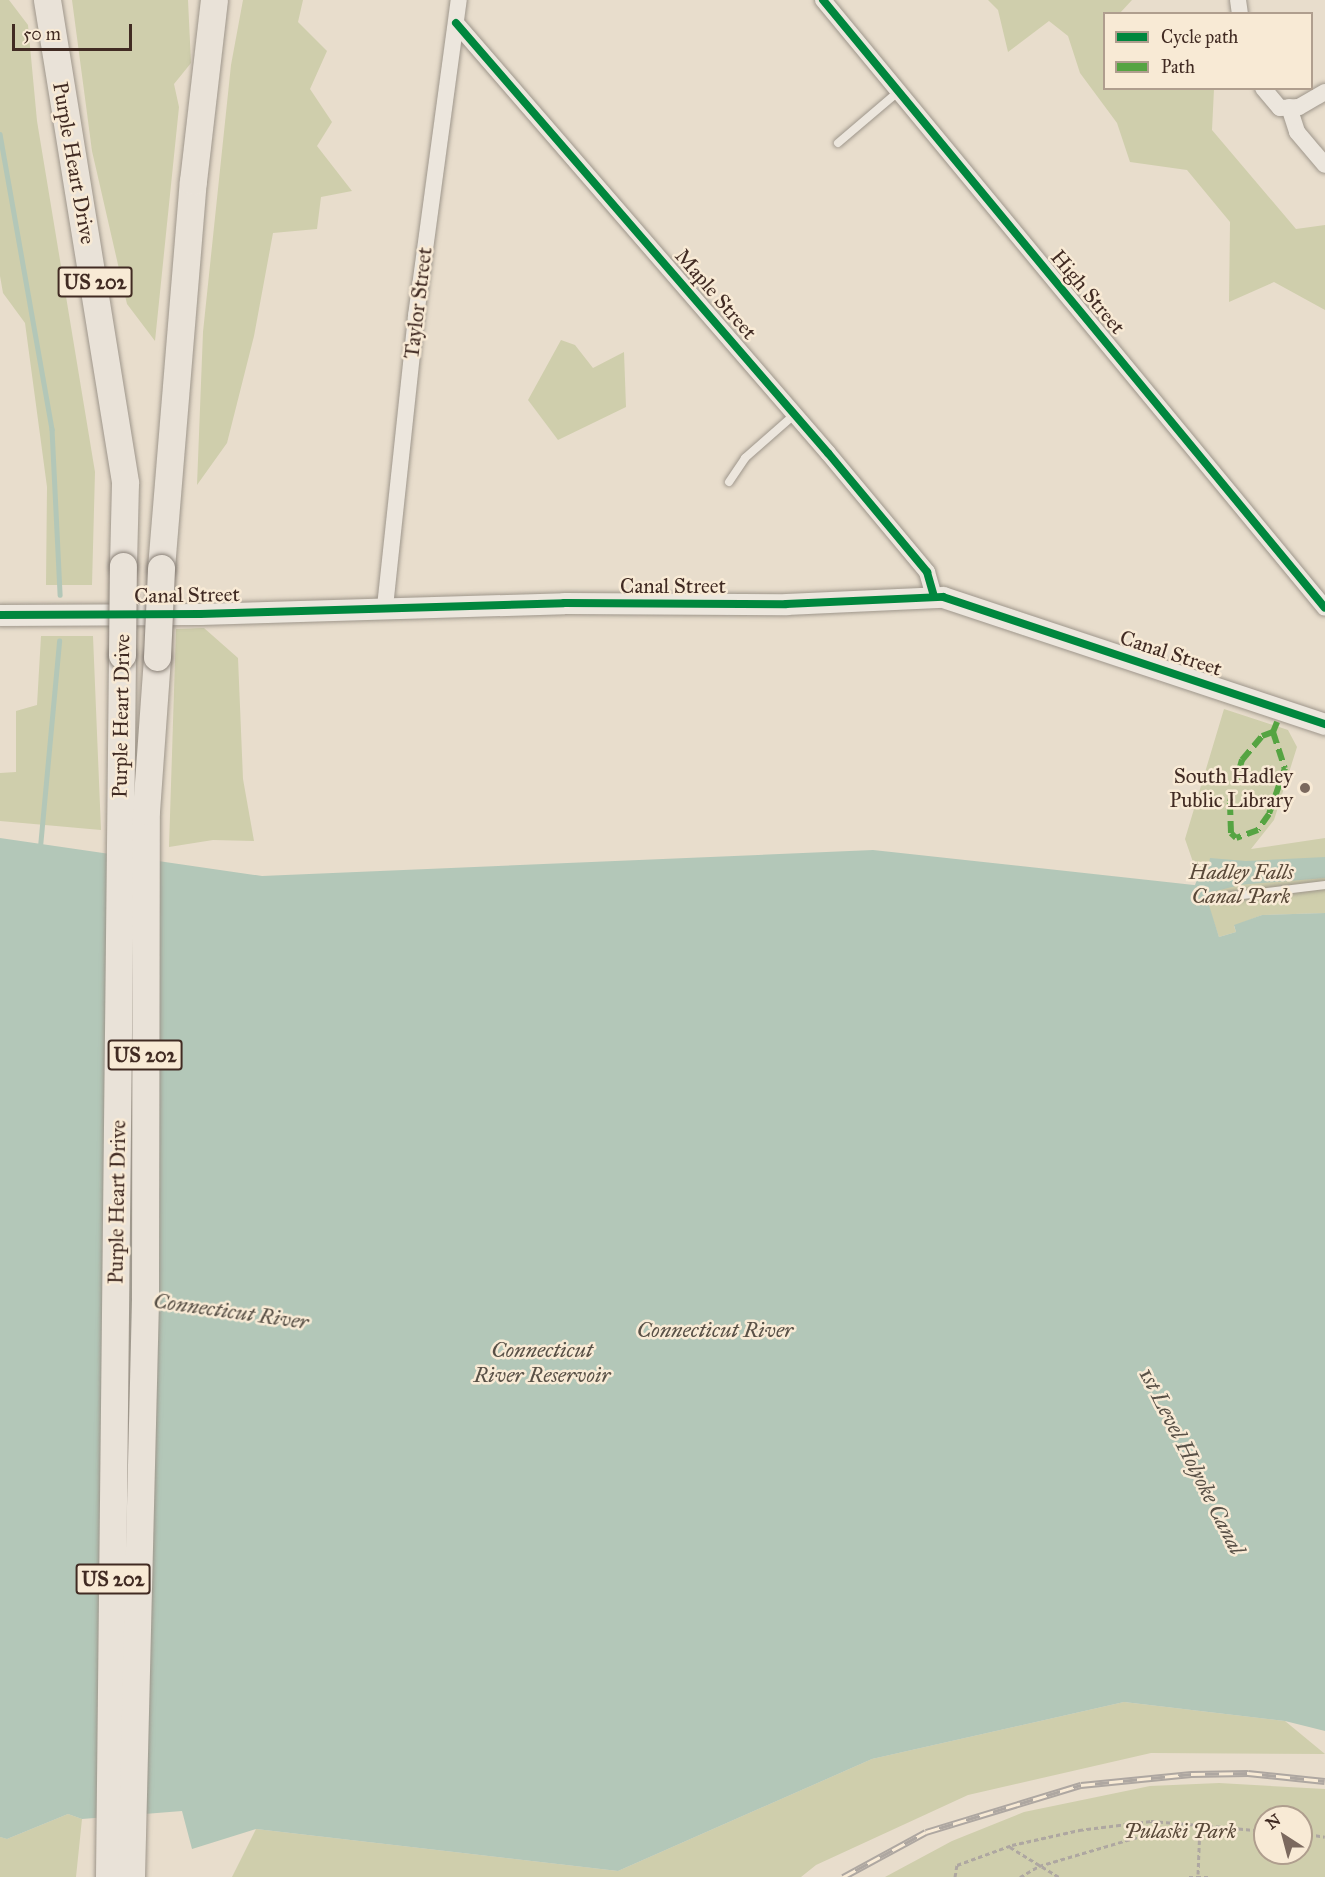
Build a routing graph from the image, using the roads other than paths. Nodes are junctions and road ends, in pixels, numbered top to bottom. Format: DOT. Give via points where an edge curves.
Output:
graph roads {
  1 [pos="47,0"];
  2 [pos="214,0"];
  3 [pos="459,0"];
  4 [pos="823,0"];
  5 [pos="456,23"];
  6 [pos="1265,90"];
  7 [pos="899,92"];
  8 [pos="1325,92"];
  9 [pos="1290,107"];
  10 [pos="838,143"];
  11 [pos="1325,165"];
  12 [pos="795,414"];
  13 [pos="729,483"];
  14 [pos="934,597"];
  15 [pos="385,607"];
  16 [pos="1325,608"];
  17 [pos="0,615"];
  18 [pos="1325,724"];
  19 [pos="133,811"];
  20 [pos="1325,885"];
  21 [pos="1226,897"];
  22 [pos="120,1870"];
  1 -- 19 [label="main road, Purple Heart Drive / US 202, bridge" via="125,483 122,655"];
  2 -- 19 [label="main road, Purple Heart Drive / US 202, bridge" via="193,181 157,657"];
  3 -- 5 [label="street, Taylor Street"];
  4 -- 7 [label="street, High Street"];
  5 -- 12 [label="street, Maple Street"];
  5 -- 15 [label="street, Taylor Street" via="416,316"];
  6 -- 9 [label="street" via="1280,108"];
  7 -- 10 [label="lane"];
  7 -- 16 [label="street, High Street"];
  8 -- 9 [label="street" via="1299,107"];
  9 -- 11 [label="street" via="1297,132"];
  12 -- 13 [label="lane" via="745,458"];
  12 -- 14 [label="street, Maple Street" via="927,572"];
  14 -- 15 [label="street, Canal Street" via="786,604"];
  14 -- 18 [label="street, Canal Street"];
  15 -- 17 [label="street, Canal Street"];
  19 -- 22 [label="main road, Purple Heart Drive / US 202" via="116,1295"];
  19 -- 22 [label="main road, Purple Heart Drive / US 202" via="145,1298"];
  20 -- 21 [label="lane"];
}
